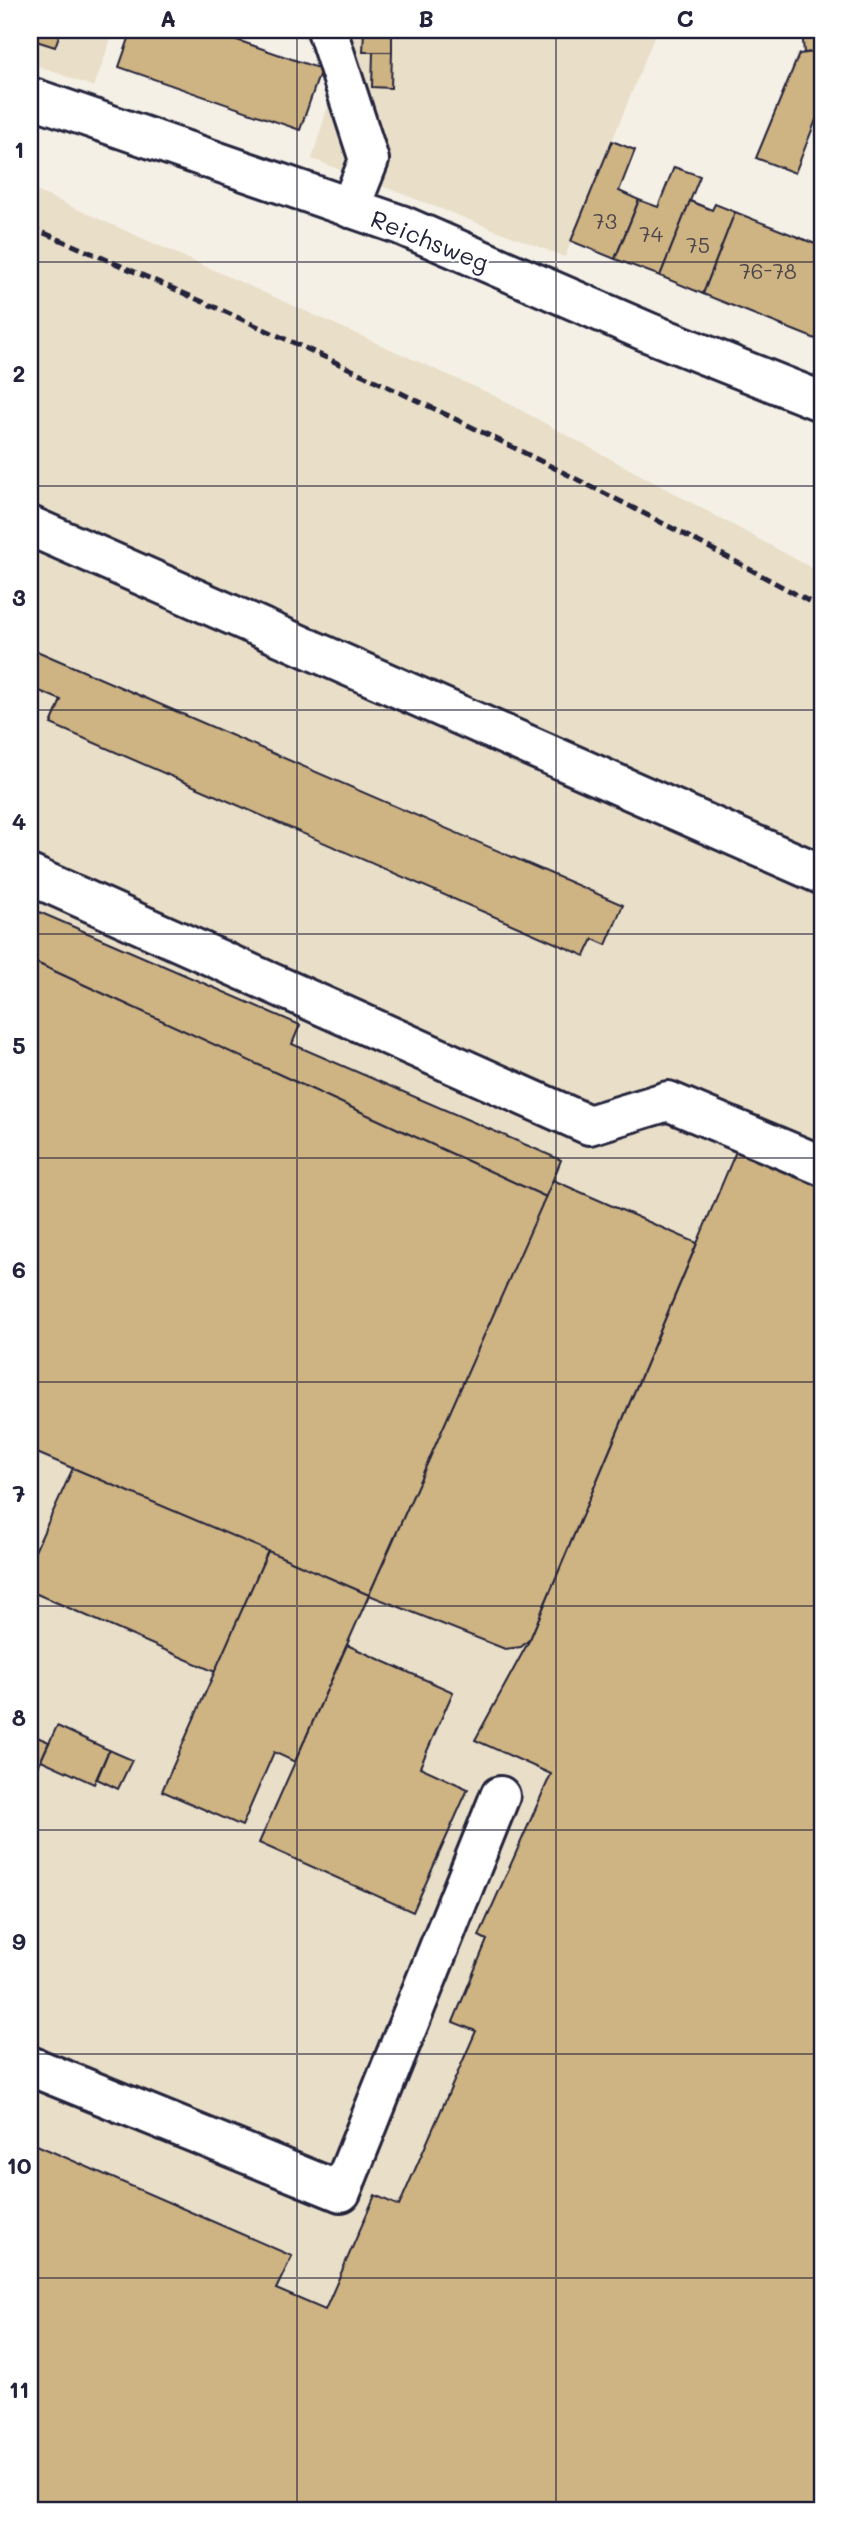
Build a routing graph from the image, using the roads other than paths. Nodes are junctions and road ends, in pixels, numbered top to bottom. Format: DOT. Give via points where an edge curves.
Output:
graph roads {
  1 [pos="327,30"];
  2 [pos="30,97"];
  3 [pos="351,208"];
  4 [pos="823,402"];
  5 [pos="30,526"];
  6 [pos="30,875"];
  7 [pos="823,875"];
  8 [pos="823,1166"];
  9 [pos="500,1797"];
  10 [pos="30,2066"];
  1 -- 3 [label="street" via="369,160"];
  2 -- 3 [label="street, Reichsweg"];
  3 -- 4 [label="street, Reichsweg"];
  5 -- 7 [label="street"];
  6 -- 8 [label="street" via="589,1125 667,1101"];
  9 -- 10 [label="street" via="341,2192"];
}
